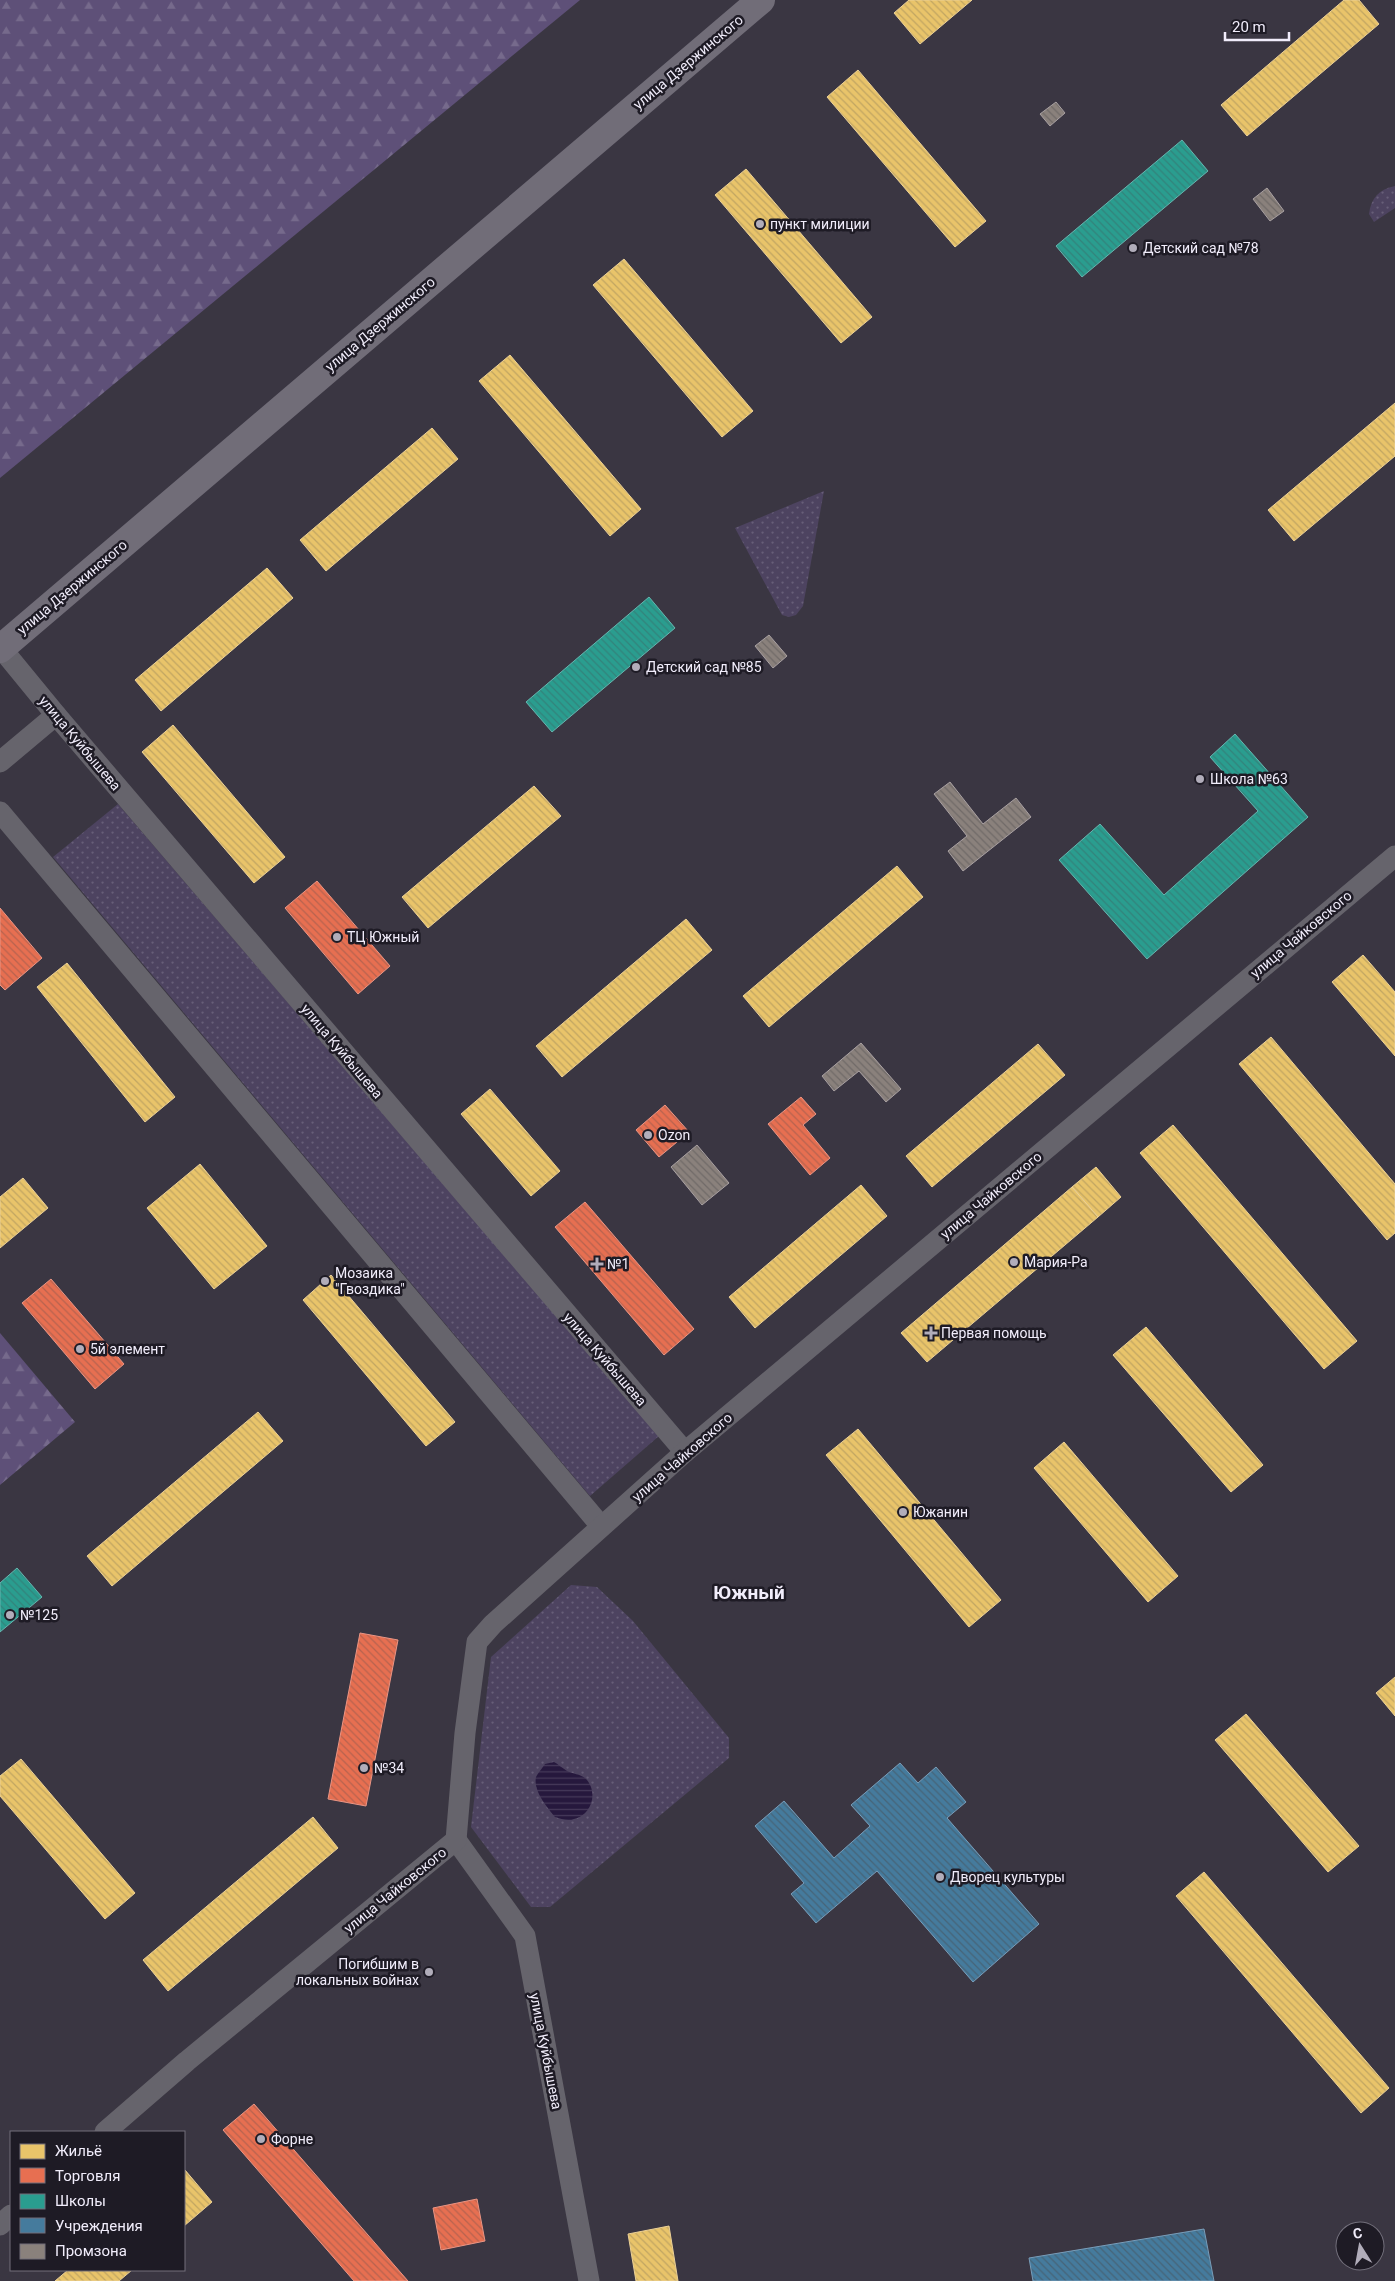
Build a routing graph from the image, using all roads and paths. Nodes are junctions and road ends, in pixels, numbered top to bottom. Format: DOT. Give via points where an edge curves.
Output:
graph roads {
  1 [pos="761,0"];
  2 [pos="0,648"];
  3 [pos="56,715"];
  4 [pos="0,762"];
  5 [pos="0,812"];
  6 [pos="1395,856"];
  7 [pos="685,1452"];
  8 [pos="601,1526"];
  9 [pos="456,1840"];
  10 [pos="106,2131"];
  11 [pos="10,2216"];
  12 [pos="0,2225"];
  13 [pos="589,2281"];
  1 -- 2 [label="main road, улица Дзержинского"];
  2 -- 3 [label="street, улица Куйбышева"];
  3 -- 4 [label="street"];
  3 -- 7 [label="street, улица Куйбышева"];
  5 -- 8 [label="street"];
  6 -- 7 [label="street, улица Чайковского"];
  7 -- 8 [label="street, улица Чайковского"];
  8 -- 9 [label="street, улица Чайковского" via="477,1642 464,1733"];
  9 -- 10 [label="street, улица Чайковского"];
  9 -- 13 [label="street, улица Куйбышева" via="525,1936"];
  11 -- 12 [label="street"];
}
